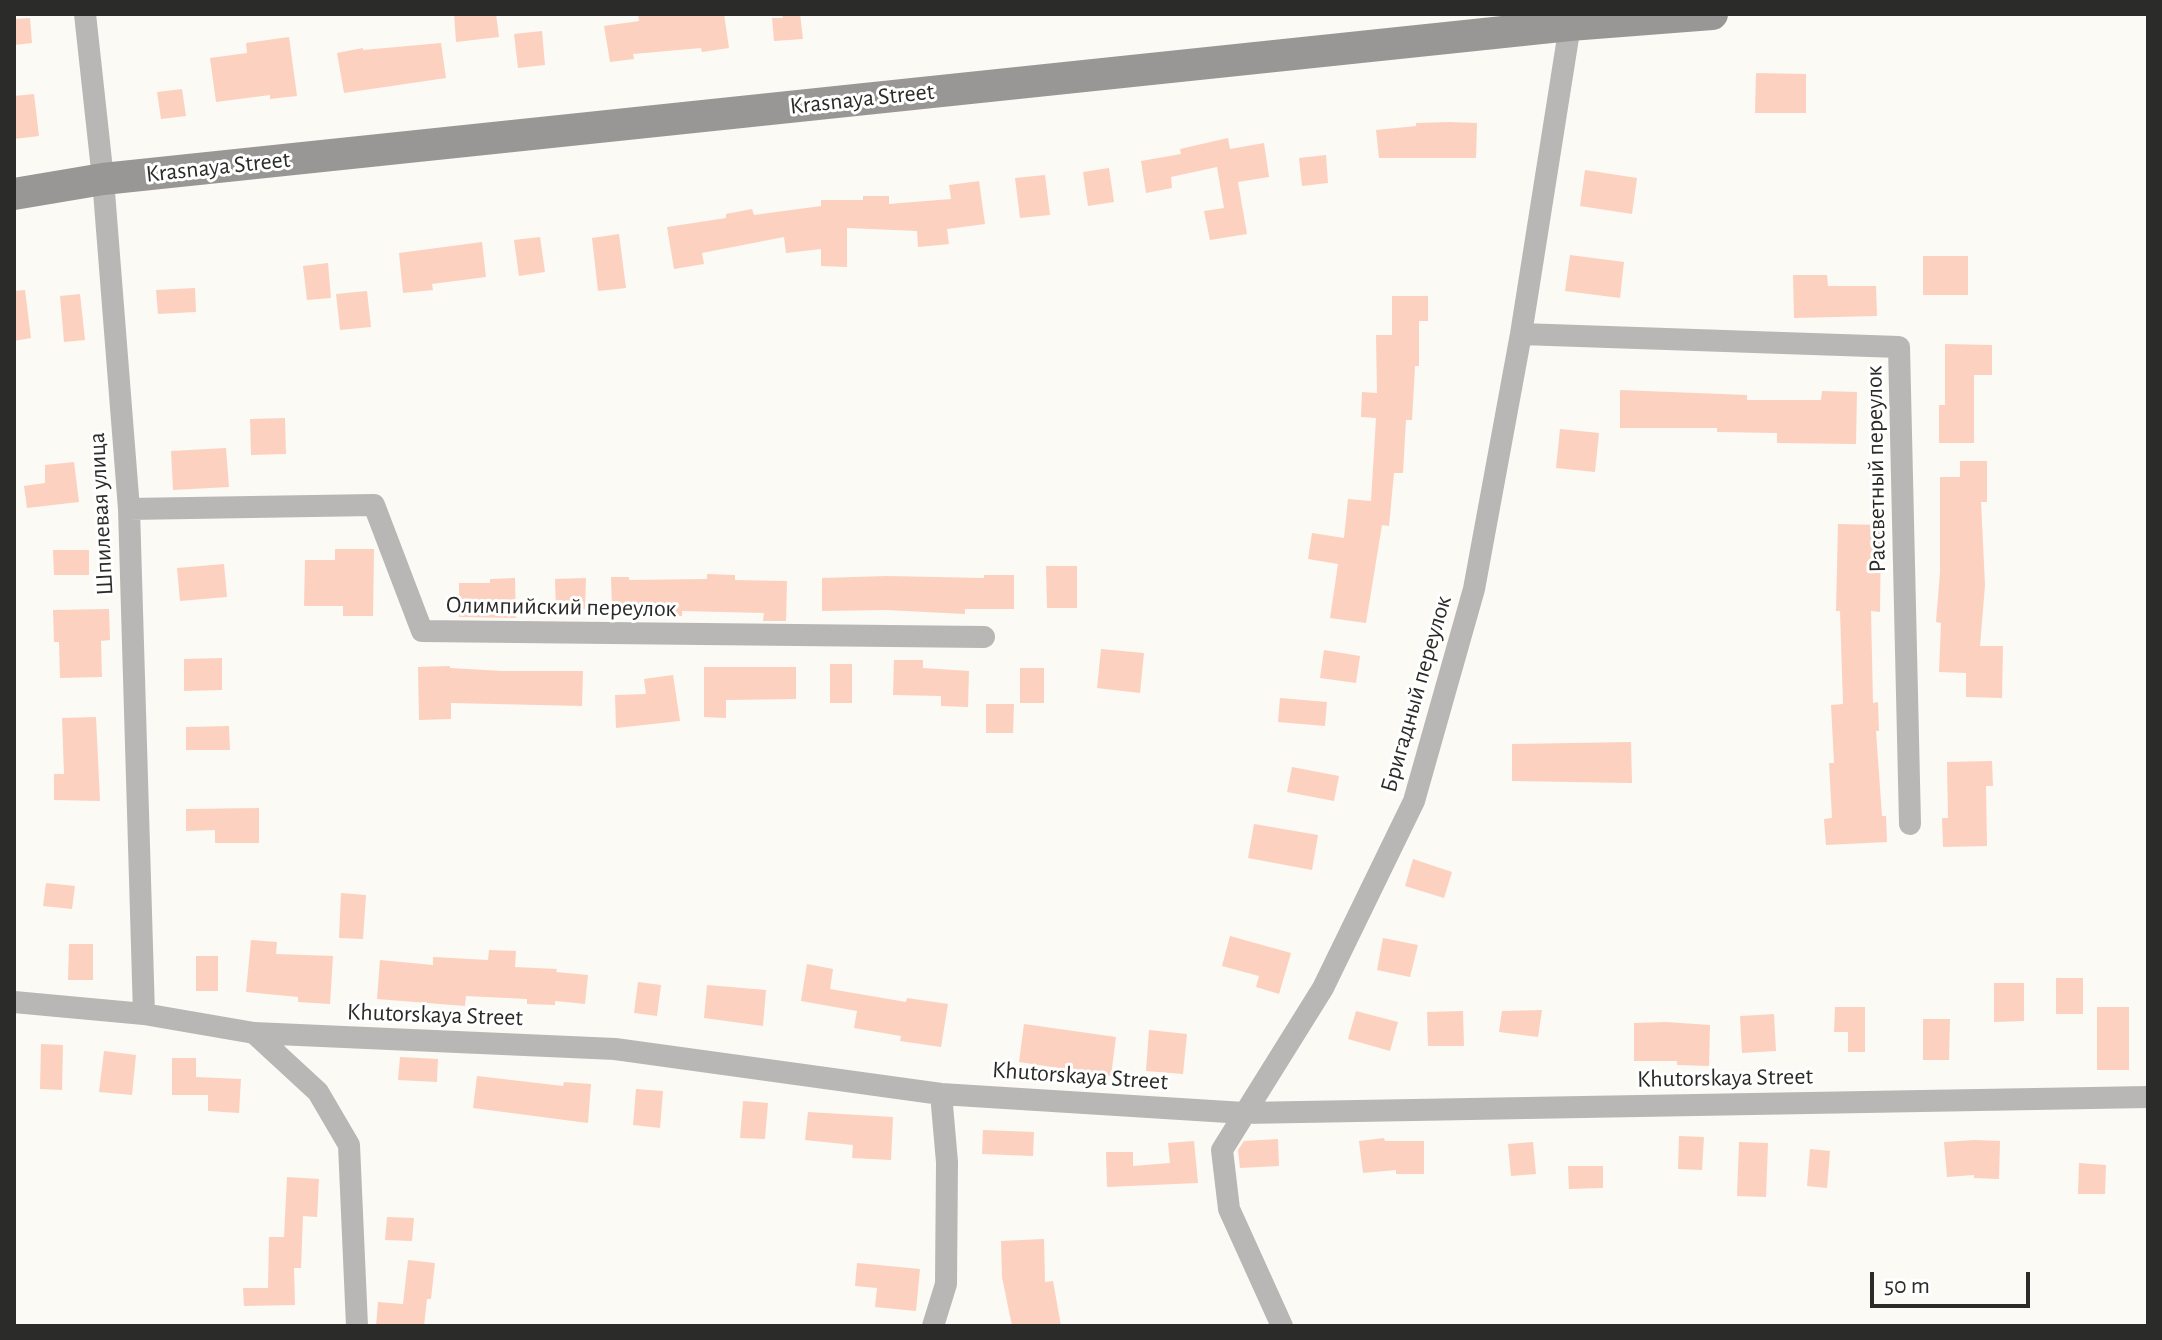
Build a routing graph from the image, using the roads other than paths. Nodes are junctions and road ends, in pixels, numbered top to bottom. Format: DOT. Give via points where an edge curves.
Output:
graph roads {
  1 [pos="85,14"];
  2 [pos="1712,14"];
  3 [pos="1570,25"];
  4 [pos="103,179"];
  5 [pos="14,194"];
  6 [pos="1521,334"];
  7 [pos="129,509"];
  8 [pos="984,637"];
  9 [pos="1910,824"];
  10 [pos="14,1002"];
  11 [pos="144,1014"];
  12 [pos="254,1033"];
  13 [pos="941,1094"];
  14 [pos="2148,1097"];
  15 [pos="1244,1113"];
  16 [pos="357,1326"];
  17 [pos="933,1326"];
  18 [pos="1282,1326"];
  1 -- 4 [label="street, Шпилевая улица"];
  2 -- 3 [label="main road, Krasnaya Street"];
  3 -- 4 [label="main road, Krasnaya Street"];
  3 -- 6 [label="street, Бригадный переулок"];
  4 -- 5 [label="main road, Krasnaya Street"];
  4 -- 7 [label="street, Шпилевая улица"];
  6 -- 9 [label="street, Рассветный переулок" via="1899,347"];
  6 -- 15 [label="street, Бригадный переулок" via="1474,589 1414,801 1323,988"];
  7 -- 8 [label="street, Олимпийский переулок" via="374,505 422,631"];
  7 -- 11 [label="street, Шпилевая улица"];
  10 -- 11 [label="street, Khutorskaya Street"];
  11 -- 12 [label="street, Khutorskaya Street"];
  12 -- 13 [label="street, Khutorskaya Street" via="615,1049"];
  12 -- 16 [label="street" via="318,1092 349,1145"];
  13 -- 15 [label="street, Khutorskaya Street"];
  13 -- 17 [label="street" via="947,1162 946,1284"];
  14 -- 15 [label="street, Khutorskaya Street"];
  15 -- 18 [label="street, Бригадный переулок" via="1222,1150 1229,1209"];
}
